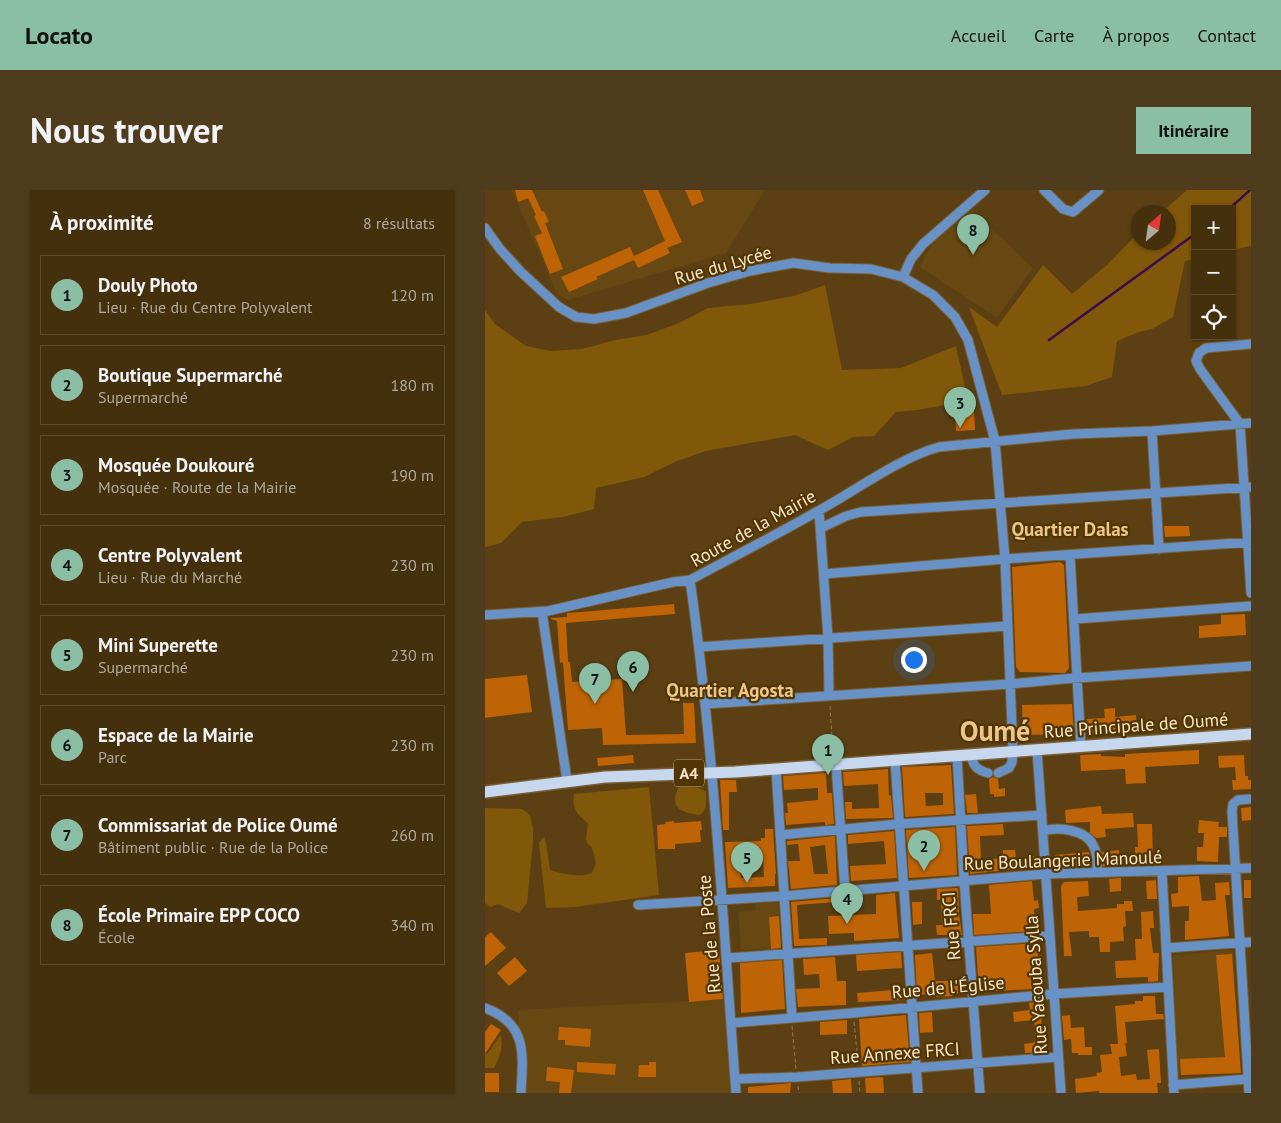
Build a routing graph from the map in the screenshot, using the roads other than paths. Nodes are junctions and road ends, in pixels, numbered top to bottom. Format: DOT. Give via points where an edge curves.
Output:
graph roads {
  1 [pos="985,190"];
  2 [pos="1044,190"];
  3 [pos="1099,190"];
  4 [pos="485,228"];
  5 [pos="903,277"];
  6 [pos="1251,344"];
  7 [pos="1251,423"];
  8 [pos="1240,424"];
  9 [pos="1151,431"];
  10 [pos="995,441"];
  11 [pos="1248,487"];
  12 [pos="1156,493"];
  13 [pos="1001,502"];
  14 [pos="819,511"];
  15 [pos="821,528"];
  16 [pos="1249,542"];
  17 [pos="1159,549"];
  18 [pos="1070,555"];
  19 [pos="1005,559"];
  20 [pos="824,574"];
  21 [pos="690,580"];
  22 [pos="1251,593"];
  23 [pos="1251,606"];
  24 [pos="542,612"];
  25 [pos="485,615"];
  26 [pos="1075,619"];
  27 [pos="1008,626"];
  28 [pos="828,638"];
  29 [pos="699,647"];
  30 [pos="1251,666"];
  31 [pos="1078,678"];
  32 [pos="1010,684"];
  33 [pos="829,695"];
  34 [pos="705,704"];
  35 [pos="1251,734"];
  36 [pos="1081,747"];
  37 [pos="1037,750"];
  38 [pos="1013,752"];
  39 [pos="971,755"];
  40 [pos="957,756"];
  41 [pos="895,761"];
  42 [pos="835,765"];
  43 [pos="776,769"];
  44 [pos="712,772"];
  45 [pos="988,773"];
  46 [pos="998,773"];
  47 [pos="567,781"];
  48 [pos="485,792"];
  49 [pos="1251,799"];
  50 [pos="1042,815"];
  51 [pos="960,820"];
  52 [pos="899,824"];
  53 [pos="841,830"];
  54 [pos="1043,831"];
  55 [pos="780,835"];
  56 [pos="1251,868"];
  57 [pos="1235,869"];
  58 [pos="1097,872"];
  59 [pos="1162,872"];
  60 [pos="1045,874"];
  61 [pos="963,880"];
  62 [pos="903,885"];
  63 [pos="845,890"];
  64 [pos="784,896"];
  65 [pos="722,899"];
  66 [pos="638,905"];
  67 [pos="1049,936"];
  68 [pos="969,941"];
  69 [pos="1251,942"];
  70 [pos="1239,944"];
  71 [pos="908,945"];
  72 [pos="1166,948"];
  73 [pos="788,954"];
  74 [pos="727,958"];
  75 [pos="1168,988"];
  76 [pos="1053,994"];
  77 [pos="973,1001"];
  78 [pos="912,1007"];
  79 [pos="485,1008"];
  80 [pos="792,1018"];
  81 [pos="732,1023"];
  82 [pos="1058,1057"];
  83 [pos="978,1063"];
  84 [pos="917,1068"];
  85 [pos="1248,1078"];
  86 [pos="735,1079"];
  87 [pos="1173,1089"];
  88 [pos="521,1093"];
  89 [pos="736,1093"];
  90 [pos="918,1093"];
  91 [pos="980,1093"];
  92 [pos="1061,1093"];
  93 [pos="1249,1093"];
  1 -- 5 [label="street" via="923,244"];
  2 -- 3 [label="street" via="1063,209 1073,212"];
  4 -- 5 [label="street, Rue du Lycée" via="521,272 559,307 576,317 595,319 626,313 708,283 793,263 871,269"];
  5 -- 10 [label="street, Rue du Lycée" via="933,295 955,317 964,332"];
  6 -- 8 [label="street" via="1206,348 1196,361"];
  7 -- 8 [label="street, Route de la Mairie"];
  8 -- 9 [label="street, Route de la Mairie"];
  8 -- 11 [label="street"];
  9 -- 10 [label="street, Route de la Mairie"];
  9 -- 12 [label="street"];
  10 -- 13 [label="street, Rue du Lycée"];
  10 -- 14 [label="street, Route de la Mairie" via="923,451"];
  11 -- 12 [label="street"];
  11 -- 16 [label="street"];
  12 -- 13 [label="street"];
  12 -- 17 [label="street"];
  13 -- 15 [label="street" via="861,512"];
  13 -- 19 [label="street, Rue du Lycée"];
  14 -- 15 [label="street"];
  14 -- 21 [label="street, Route de la Mairie"];
  15 -- 20 [label="street"];
  16 -- 17 [label="street"];
  16 -- 22 [label="street"];
  17 -- 18 [label="street"];
  18 -- 19 [label="street"];
  18 -- 26 [label="street"];
  19 -- 20 [label="street"];
  19 -- 27 [label="street, Rue du Lycée"];
  20 -- 28 [label="street"];
  21 -- 24 [label="street, Route de la Mairie"];
  21 -- 29 [label="street, Rue de la Poste"];
  23 -- 26 [label="street"];
  24 -- 25 [label="street, Route de la Mairie"];
  24 -- 47 [label="street"];
  26 -- 31 [label="street"];
  27 -- 28 [label="street"];
  27 -- 32 [label="street, Rue du Lycée"];
  28 -- 29 [label="street"];
  28 -- 33 [label="street"];
  29 -- 34 [label="street, Rue de la Poste"];
  30 -- 31 [label="street"];
  31 -- 32 [label="street"];
  31 -- 36 [label="street"];
  32 -- 33 [label="street"];
  32 -- 38 [label="street, Rue du Lycée"];
  33 -- 34 [label="street"];
  34 -- 44 [label="street, Rue de la Poste"];
  35 -- 36 [label="main road, Rue Principale de Oumé / A4"];
  36 -- 37 [label="main road, Rue Principale de Oumé / A4"];
  37 -- 38 [label="main road, Rue Principale de Oumé / A4"];
  37 -- 50 [label="street, Rue Yacouba Sylla"];
  38 -- 39 [label="main road, Rue Principale de Oumé / A4"];
  38 -- 46 [label="street" via="1009,768"];
  39 -- 40 [label="main road, Rue Principale de Oumé / A4"];
  39 -- 45 [label="street" via="975,767"];
  40 -- 41 [label="main road, Rue Principale de Oumé / A4"];
  40 -- 51 [label="street, Rue FRCI"];
  41 -- 42 [label="main road, Rue Principale de Oumé / A4"];
  41 -- 52 [label="street"];
  42 -- 43 [label="main road, Rue Principale de Oumé / A4"];
  42 -- 53 [label="street"];
  43 -- 44 [label="main road, Rue Principale de Oumé / A4"];
  43 -- 55 [label="street"];
  44 -- 47 [label="main road, Rue Principale de Oumé / A4"];
  44 -- 65 [label="street, Rue de la Poste"];
  47 -- 48 [label="main road, Rue Principale de Oumé / A4"];
  49 -- 57 [label="street" via="1238,800 1233,804"];
  50 -- 51 [label="street"];
  50 -- 54 [label="street, Rue Yacouba Sylla"];
  51 -- 52 [label="street"];
  51 -- 61 [label="street, Rue FRCI"];
  52 -- 53 [label="street"];
  52 -- 62 [label="street"];
  53 -- 55 [label="street"];
  53 -- 63 [label="street"];
  54 -- 58 [label="street" via="1061,829 1087,838 1096,854"];
  54 -- 60 [label="street, Rue Yacouba Sylla"];
  55 -- 64 [label="street"];
  56 -- 57 [label="street, Rue Boulangerie Manoulé"];
  57 -- 59 [label="street, Rue Boulangerie Manoulé"];
  57 -- 70 [label="street"];
  58 -- 59 [label="street, Rue Boulangerie Manoulé"];
  58 -- 60 [label="street, Rue Boulangerie Manoulé"];
  59 -- 72 [label="street"];
  60 -- 61 [label="street, Rue Boulangerie Manoulé"];
  60 -- 67 [label="street, Rue Yacouba Sylla"];
  61 -- 62 [label="street, Rue Boulangerie Manoulé"];
  61 -- 68 [label="street, Rue FRCI"];
  62 -- 63 [label="street, Rue Boulangerie Manoulé"];
  62 -- 71 [label="street"];
  63 -- 64 [label="street, Rue Boulangerie Manoulé"];
  64 -- 65 [label="street, Rue Boulangerie Manoulé"];
  64 -- 73 [label="street"];
  65 -- 66 [label="street, Rue Boulangerie Manoulé"];
  65 -- 74 [label="street, Rue de la Poste"];
  67 -- 68 [label="street"];
  67 -- 76 [label="street, Rue Yacouba Sylla"];
  68 -- 71 [label="street"];
  68 -- 77 [label="street, Rue FRCI"];
  69 -- 70 [label="street"];
  70 -- 72 [label="street"];
  70 -- 85 [label="street"];
  71 -- 73 [label="street"];
  71 -- 78 [label="street"];
  72 -- 75 [label="street"];
  73 -- 74 [label="street"];
  73 -- 80 [label="street"];
  74 -- 81 [label="street, Rue de la Poste"];
  75 -- 76 [label="street, Rue de l'Église"];
  75 -- 87 [label="street"];
  76 -- 77 [label="street, Rue de l'Église"];
  76 -- 82 [label="street, Rue Yacouba Sylla"];
  77 -- 78 [label="street, Rue de l'Église"];
  77 -- 83 [label="street, Rue FRCI"];
  78 -- 80 [label="street, Rue de l'Église"];
  78 -- 84 [label="street"];
  79 -- 88 [label="street" via="517,1030 523,1068"];
  80 -- 81 [label="street, Rue de l'Église"];
  81 -- 86 [label="street, Rue de la Poste"];
  82 -- 83 [label="street, Rue Annexe FRCI"];
  82 -- 92 [label="street, Rue Yacouba Sylla"];
  83 -- 84 [label="street, Rue Annexe FRCI"];
  83 -- 91 [label="street, Rue FRCI"];
  84 -- 86 [label="street, Rue Annexe FRCI"];
  84 -- 90 [label="street"];
  85 -- 87 [label="street"];
  85 -- 93 [label="street"];
  86 -- 89 [label="street, Rue de la Poste"];
}
